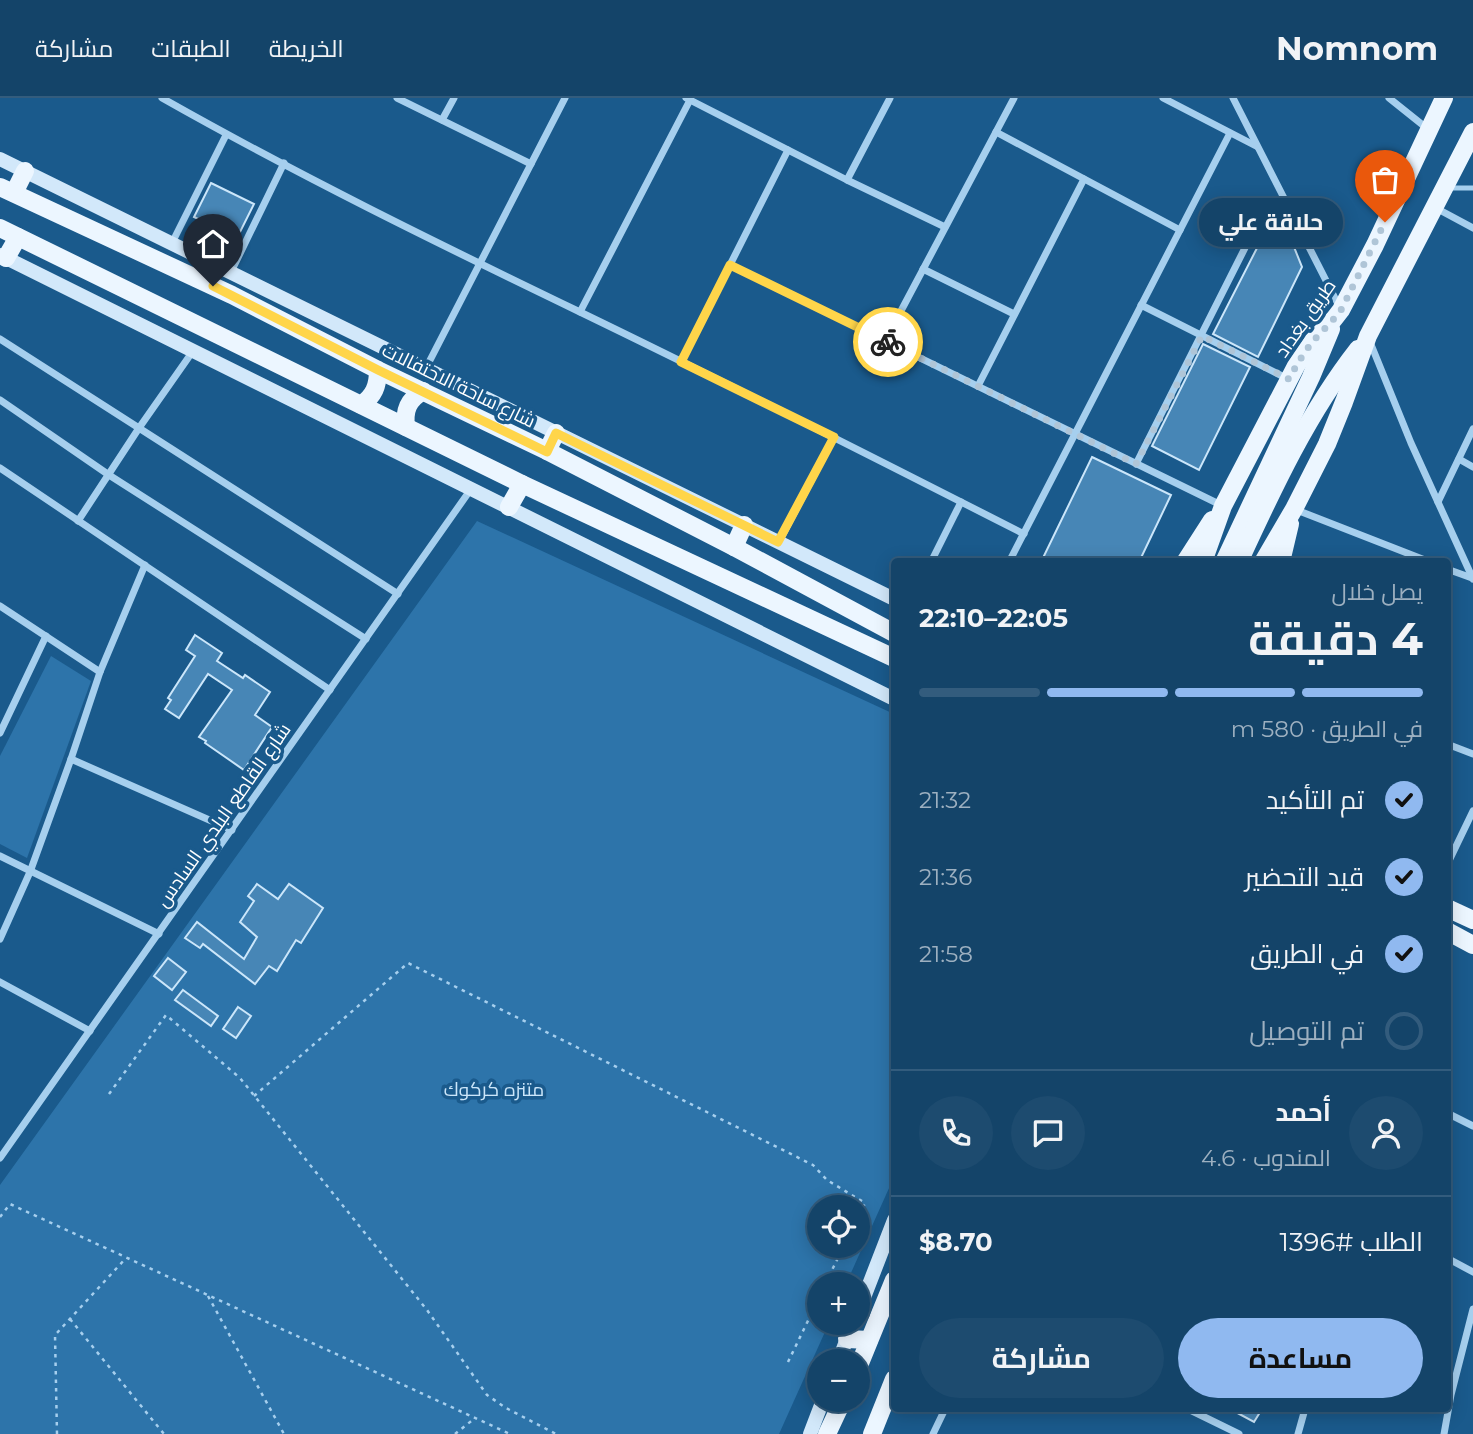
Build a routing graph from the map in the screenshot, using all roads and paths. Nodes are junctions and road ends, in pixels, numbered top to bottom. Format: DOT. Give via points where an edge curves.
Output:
graph roads {
  1 [pos="162,98"];
  2 [pos="397,98"];
  3 [pos="454,98"];
  4 [pos="565,98"];
  5 [pos="890,98"];
  6 [pos="1014,98"];
  7 [pos="1163,98"];
  8 [pos="1233,98"];
  9 [pos="1389,98"];
  10 [pos="1444,98"];
  11 [pos="688,99"];
  12 [pos="442,120"];
  13 [pos="1429,130"];
  14 [pos="996,132"];
  15 [pos="1473,132"];
  16 [pos="1230,133"];
  17 [pos="226,135"];
  18 [pos="1256,146"];
  19 [pos="788,150"];
  20 [pos="0,159"];
  21 [pos="284,163"];
  22 [pos="531,164"];
  23 [pos="25,171"];
  24 [pos="1084,179"];
  25 [pos="847,180"];
  26 [pos="1444,188"];
  27 [pos="1473,188"];
  28 [pos="7,190"];
  29 [pos="1434,207"];
  30 [pos="945,227"];
  31 [pos="0,228"];
  32 [pos="1473,228"];
  33 [pos="1180,230"];
  34 [pos="1253,232"];
  35 [pos="18,237"];
  36 [pos="172,243"];
  37 [pos="3,257"];
  38 [pos="479,264"];
  39 [pos="730,265"];
  40 [pos="923,269"];
  41 [pos="230,272"];
  42 [pos="1141,305"];
  43 [pos="580,312"];
  44 [pos="1014,314"];
  45 [pos="1338,314"];
  46 [pos="1202,336"];
  47 [pos="1368,336"];
  48 [pos="0,339"];
  49 [pos="885,341"];
  50 [pos="193,351"];
  51 [pos="681,362"];
  52 [pos="426,368"];
  53 [pos="378,370"];
  54 [pos="1289,379"];
  55 [pos="978,386"];
  56 [pos="423,391"];
  57 [pos="0,400"];
  58 [pos="361,405"];
  59 [pos="406,427"];
  60 [pos="139,428"];
  61 [pos="1473,429"];
  62 [pos="556,433"];
  63 [pos="1075,434"];
  64 [pos="834,437"];
  65 [pos="547,452"];
  66 [pos="1459,459"];
  67 [pos="1136,464"];
  68 [pos="1473,467"];
  69 [pos="0,468"];
  70 [pos="109,475"];
  71 [pos="522,484"];
  72 [pos="471,489"];
  73 [pos="961,502"];
  74 [pos="1438,502"];
  75 [pos="1223,506"];
  76 [pos="509,508"];
  77 [pos="1294,509"];
  78 [pos="78,521"];
  79 [pos="744,526"];
  80 [pos="1024,534"];
  81 [pos="778,542"];
  82 [pos="734,547"];
  83 [pos="933,558"];
  84 [pos="1011,558"];
  85 [pos="1187,558"];
  86 [pos="1204,558"];
  87 [pos="1226,558"];
  88 [pos="1240,558"];
  89 [pos="1265,558"];
  90 [pos="1282,558"];
  91 [pos="1420,558"];
  92 [pos="145,565"];
  93 [pos="1451,571"];
  94 [pos="1473,579"];
  95 [pos="398,594"];
  96 [pos="891,598"];
  97 [pos="0,606"];
  98 [pos="891,630"];
  99 [pos="46,636"];
  100 [pos="366,639"];
  101 [pos="891,657"];
  102 [pos="100,672"];
  103 [pos="330,690"];
  104 [pos="891,698"];
  105 [pos="0,733"];
  106 [pos="1451,746"];
  107 [pos="1473,754"];
  108 [pos="71,759"];
  109 [pos="1473,811"];
  110 [pos="232,830"];
  111 [pos="0,856"];
  112 [pos="1451,857"];
  113 [pos="30,872"];
  114 [pos="1451,910"];
  115 [pos="1473,920"];
  116 [pos="1451,933"];
  117 [pos="159,934"];
  118 [pos="0,939"];
  119 [pos="1473,945"];
  120 [pos="0,982"];
  121 [pos="90,1031"];
  122 [pos="109,1094"];
  123 [pos="254,1096"];
  124 [pos="1451,1115"];
  125 [pos="1473,1126"];
  126 [pos="0,1157"];
  127 [pos="852,1195"];
  128 [pos="0,1217"];
  129 [pos="891,1228"];
  130 [pos="127,1258"];
  131 [pos="1451,1260"];
  132 [pos="1473,1272"];
  133 [pos="870,1281"];
  134 [pos="891,1287"];
  135 [pos="208,1295"];
  136 [pos="1473,1309"];
  137 [pos="70,1319"];
  138 [pos="807,1322"];
  139 [pos="858,1335"];
  140 [pos="869,1340"];
  141 [pos="865,1349"];
  142 [pos="788,1362"];
  143 [pos="891,1386"];
  144 [pos="1451,1387"];
  145 [pos="818,1412"];
  146 [pos="837,1412"];
  147 [pos="944,1412"];
  148 [pos="1194,1412"];
  149 [pos="1304,1412"];
  150 [pos="1447,1412"];
  151 [pos="475,1418"];
  152 [pos="57,1434"];
  153 [pos="164,1434"];
  154 [pos="284,1434"];
  155 [pos="455,1434"];
  156 [pos="510,1434"];
  157 [pos="556,1434"];
  158 [pos="810,1434"];
  159 [pos="827,1434"];
  160 [pos="872,1434"];
  161 [pos="933,1434"];
  162 [pos="1239,1434"];
  163 [pos="1298,1434"];
  164 [pos="1444,1434"];
  1 -- 17 [label="street"];
  2 -- 12 [label="street"];
  3 -- 12 [label="street"];
  4 -- 22 [label="street"];
  5 -- 25 [label="street"];
  6 -- 14 [label="street"];
  7 -- 16 [label="street"];
  8 -- 18 [label="street"];
  9 -- 13 [label="street"];
  10 -- 13 [label="main road, طريق بغداد"];
  11 -- 19 [label="street"];
  11 -- 43 [label="street"];
  12 -- 22 [label="street"];
  13 -- 45 [label="main road, طريق بغداد"];
  14 -- 24 [label="street"];
  14 -- 30 [label="street"];
  15 -- 26 [label="main road"];
  16 -- 18 [label="street"];
  16 -- 33 [label="street"];
  17 -- 21 [label="street"];
  17 -- 36 [label="street"];
  18 -- 45 [label="street"];
  19 -- 25 [label="street"];
  19 -- 39 [label="street"];
  20 -- 23 [label="main road"];
  21 -- 38 [label="street"];
  21 -- 41 [label="street"];
  22 -- 38 [label="street"];
  23 -- 28 [label="main road"];
  23 -- 36 [label="main road"];
  24 -- 33 [label="street"];
  24 -- 44 [label="street"];
  25 -- 30 [label="street"];
  26 -- 27 [label="lane"];
  26 -- 29 [label="main road"];
  28 -- 53 [label="main road, شارع ساحة الاحتفالات" via="232,295"];
  29 -- 32 [label="street"];
  29 -- 47 [label="main road"];
  30 -- 40 [label="street"];
  31 -- 35 [label="main road"];
  33 -- 42 [label="street"];
  34 -- 46 [label="street"];
  35 -- 37 [label="main road"];
  35 -- 58 [label="main road"];
  36 -- 41 [label="main road"];
  37 -- 50 [label="main road"];
  38 -- 43 [label="street"];
  38 -- 52 [label="street"];
  39 -- 49 [label="street"];
  39 -- 51 [label="street"];
  40 -- 44 [label="street"];
  40 -- 49 [label="street"];
  41 -- 52 [label="main road"];
  42 -- 46 [label="street"];
  42 -- 63 [label="street"];
  43 -- 51 [label="street"];
  44 -- 55 [label="street"];
  45 -- 54 [label="main road, طريق بغداد"];
  45 -- 87 [label="main road"];
  46 -- 54 [label="street"];
  46 -- 67 [label="street"];
  47 -- 74 [label="street"];
  47 -- 77 [label="main road" via="1327,444"];
  47 -- 88 [label="main road" via="1322,399"];
  48 -- 60 [label="street"];
  49 -- 55 [label="street"];
  50 -- 60 [label="street"];
  50 -- 72 [label="main road"];
  51 -- 64 [label="street"];
  52 -- 62 [label="main road"];
  53 -- 56 [label="main road, شارع ساحة الاحتفالات"];
  53 -- 58 [label="main road" via="375,390"];
  54 -- 75 [label="main road, طريق بغداد"];
  55 -- 63 [label="street"];
  56 -- 59 [label="main road" via="407,405"];
  56 -- 65 [label="main road, شارع ساحة الاحتفالات"];
  57 -- 70 [label="street"];
  58 -- 59 [label="main road"];
  59 -- 71 [label="main road"];
  60 -- 70 [label="street"];
  60 -- 95 [label="street"];
  61 -- 66 [label="street"];
  62 -- 65 [label="main road"];
  62 -- 79 [label="main road"];
  63 -- 67 [label="street"];
  63 -- 80 [label="street"];
  64 -- 73 [label="street"];
  64 -- 81 [label="street"];
  65 -- 82 [label="main road, شارع ساحة الاحتفالات"];
  66 -- 68 [label="street"];
  66 -- 74 [label="street"];
  67 -- 75 [label="street"];
  69 -- 78 [label="street"];
  70 -- 78 [label="street"];
  70 -- 100 [label="street"];
  71 -- 76 [label="main road"];
  71 -- 101 [label="main road"];
  72 -- 76 [label="main road"];
  72 -- 95 [label="street, شارع القاطع البلدي السادس"];
  73 -- 80 [label="street"];
  73 -- 83 [label="street"];
  74 -- 94 [label="street"];
  75 -- 85 [label="main road"];
  75 -- 86 [label="main road, طريق بغداد"];
  76 -- 104 [label="main road"];
  77 -- 89 [label="main road"];
  77 -- 90 [label="main road"];
  77 -- 91 [label="street"];
  78 -- 92 [label="street"];
  79 -- 81 [label="main road"];
  79 -- 82 [label="main road"];
  80 -- 84 [label="street"];
  81 -- 96 [label="main road"];
  82 -- 98 [label="main road, شارع ساحة الاحتفالات"];
  92 -- 102 [label="street"];
  92 -- 103 [label="street"];
  93 -- 94 [label="street"];
  95 -- 100 [label="street, شارع القاطع البلدي السادس"];
  97 -- 99 [label="street"];
  99 -- 102 [label="street"];
  99 -- 105 [label="street"];
  100 -- 103 [label="street, شارع القاطع البلدي السادس"];
  102 -- 108 [label="street"];
  103 -- 110 [label="street, شارع القاطع البلدي السادس"];
  106 -- 107 [label="street"];
  108 -- 110 [label="street"];
  108 -- 113 [label="street"];
  109 -- 112 [label="street"];
  110 -- 117 [label="street, شارع القاطع البلدي السادس"];
  111 -- 113 [label="street"];
  113 -- 117 [label="street"];
  113 -- 118 [label="street"];
  114 -- 115 [label="main road"];
  116 -- 119 [label="main road"];
  117 -- 121 [label="street, شارع القاطع البلدي السادس"];
  120 -- 121 [label="street"];
  121 -- 126 [label="street, شارع القاطع البلدي السادس"];
  122 -- 123 [label="path" via="166,1015 240,1078"];
  123 -- 127 [label="path" via="408,964 813,1165"];
  123 -- 157 [label="path" via="427,1310 487,1395"];
  124 -- 125 [label="street"];
  128 -- 130 [label="path" via="10,1204"];
  129 -- 133 [label="main road"];
  130 -- 135 [label="path"];
  130 -- 137 [label="path"];
  131 -- 132 [label="street"];
  134 -- 140 [label="main road"];
  135 -- 151 [label="path"];
  135 -- 154 [label="path"];
  136 -- 144 [label="street"];
  137 -- 152 [label="path" via="55,1335"];
  137 -- 153 [label="path"];
  138 -- 142 [label="path"];
  139 -- 140 [label="main road"];
  140 -- 141 [label="main road"];
  143 -- 160 [label="main road"];
  145 -- 158 [label="main road"];
  146 -- 159 [label="main road"];
  147 -- 161 [label="street"];
  148 -- 162 [label="street"];
  149 -- 163 [label="street"];
  150 -- 164 [label="street"];
  151 -- 155 [label="path"];
  151 -- 156 [label="path"];
}
